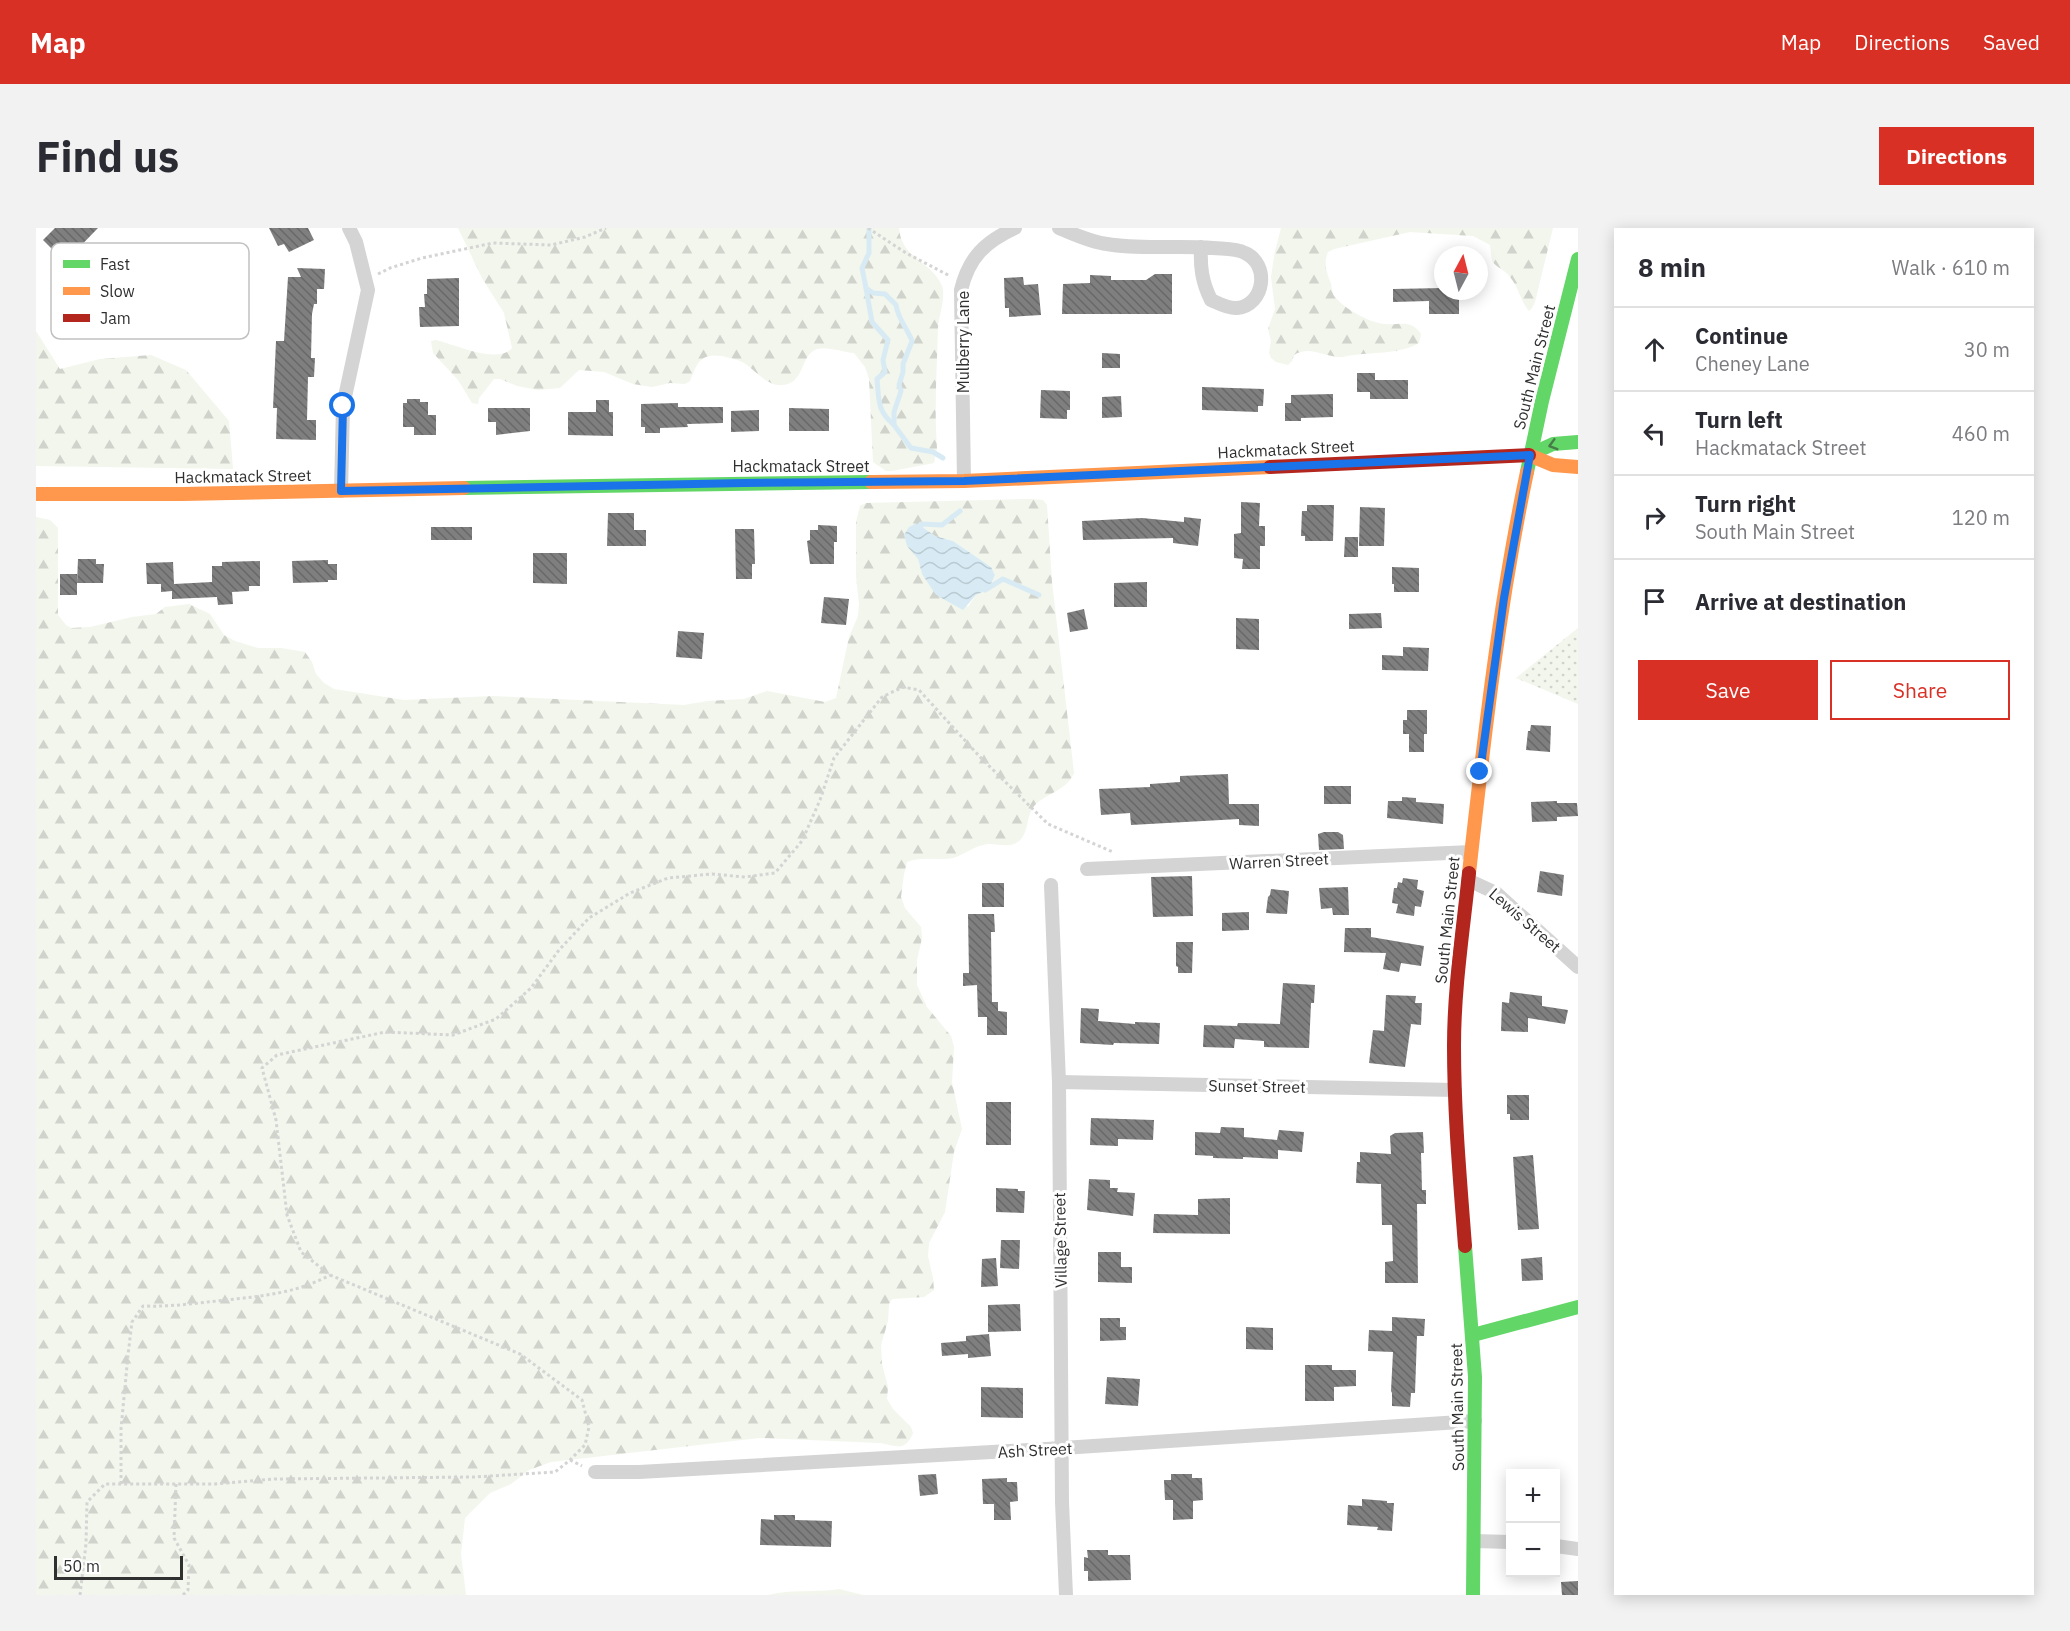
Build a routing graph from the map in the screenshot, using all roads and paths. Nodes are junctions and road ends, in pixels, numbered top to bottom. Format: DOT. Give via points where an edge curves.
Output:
graph roads {
  1 [pos="349,228"];
  2 [pos="606,228"];
  3 [pos="868,228"];
  4 [pos="1015,228"];
  5 [pos="1059,228"];
  6 [pos="1201,247"];
  7 [pos="1578,258"];
  8 [pos="365,280"];
  9 [pos="963,281"];
  10 [pos="1578,442"];
  11 [pos="1530,455"];
  12 [pos="1578,467"];
  13 [pos="964,481"];
  14 [pos="341,491"];
  15 [pos="36,494"];
  16 [pos="1113,852"];
  17 [pos="1471,852"];
  18 [pos="1087,869"];
  19 [pos="1468,880"];
  20 [pos="1051,885"];
  21 [pos="1578,967"];
  22 [pos="1059,1082"];
  23 [pos="1455,1090"];
  24 [pos="330,1275"];
  25 [pos="1578,1306"];
  26 [pos="1473,1335"];
  27 [pos="1475,1420"];
  28 [pos="1063,1448"];
  29 [pos="594,1472"];
  30 [pos="121,1484"];
  31 [pos="177,1484"];
  32 [pos="1474,1541"];
  33 [pos="1506,1542"];
  34 [pos="1560,1547"];
  35 [pos="1578,1549"];
  36 [pos="80,1595"];
  37 [pos="183,1595"];
  38 [pos="1066,1595"];
  39 [pos="1473,1595"];
  1 -- 8 [label="street"];
  2 -- 8 [label="path" via="551,245 493,243 459,250 390,268"];
  3 -- 9 [label="path" via="936,270"];
  4 -- 9 [label="street, Mulberry Lane" via="986,245 972,261"];
  5 -- 6 [label="street" via="1108,245"];
  6 -- 6 [label="street" via="1247,253 1260,271 1260,291 1255,298 1237,308 1210,300 1200,268"];
  7 -- 11 [label="main road, South Main Street"];
  8 -- 14 [label="street" via="368,290 343,406"];
  9 -- 13 [label="street, Mulberry Lane"];
  10 -- 11 [label="main road, one-way" via="1553,444"];
  11 -- 12 [label="main road" via="1553,465"];
  11 -- 13 [label="main road, Hackmatack Street"];
  11 -- 17 [label="main road, South Main Street" via="1504,598"];
  13 -- 14 [label="main road, Hackmatack Street"];
  14 -- 15 [label="main road, Hackmatack Street"];
  16 -- 24 [label="path" via="1048,824 919,690 903,687 882,698 834,758 802,841 775,873 745,878 712,874 668,878 630,893 589,918 531,988 496,1019 453,1035 385,1032 277,1055 262,1068 276,1120 287,1215 301,1252"];
  17 -- 18 [label="street, Warren Street"];
  17 -- 19 [label="main road, South Main Street"];
  19 -- 21 [label="street, Lewis Street" via="1496,893"];
  19 -- 23 [label="main road, South Main Street" via="1456,990"];
  20 -- 22 [label="street, Village Street"];
  22 -- 23 [label="street, Sunset Street"];
  22 -- 28 [label="street, Village Street"];
  23 -- 26 [label="main road, South Main Street"];
  24 -- 30 [label="path" via="311,1285 277,1294 176,1307 143,1306 132,1322 121,1429"];
  24 -- 31 [label="path" via="520,1354 582,1400 589,1427 585,1445 555,1472"];
  25 -- 26 [label="main road"];
  26 -- 27 [label="main road, South Main Street"];
  27 -- 28 [label="street, Ash Street"];
  27 -- 32 [label="main road, South Main Street"];
  28 -- 29 [label="street, Ash Street"];
  28 -- 38 [label="street, Village Street"];
  30 -- 31 [label="path"];
  30 -- 36 [label="path" via="105,1484 87,1502"];
  31 -- 37 [label="path" via="174,1538 189,1565 188,1590"];
  32 -- 33 [label="street"];
  32 -- 39 [label="main road, South Main Street"];
  34 -- 35 [label="street"];
}
